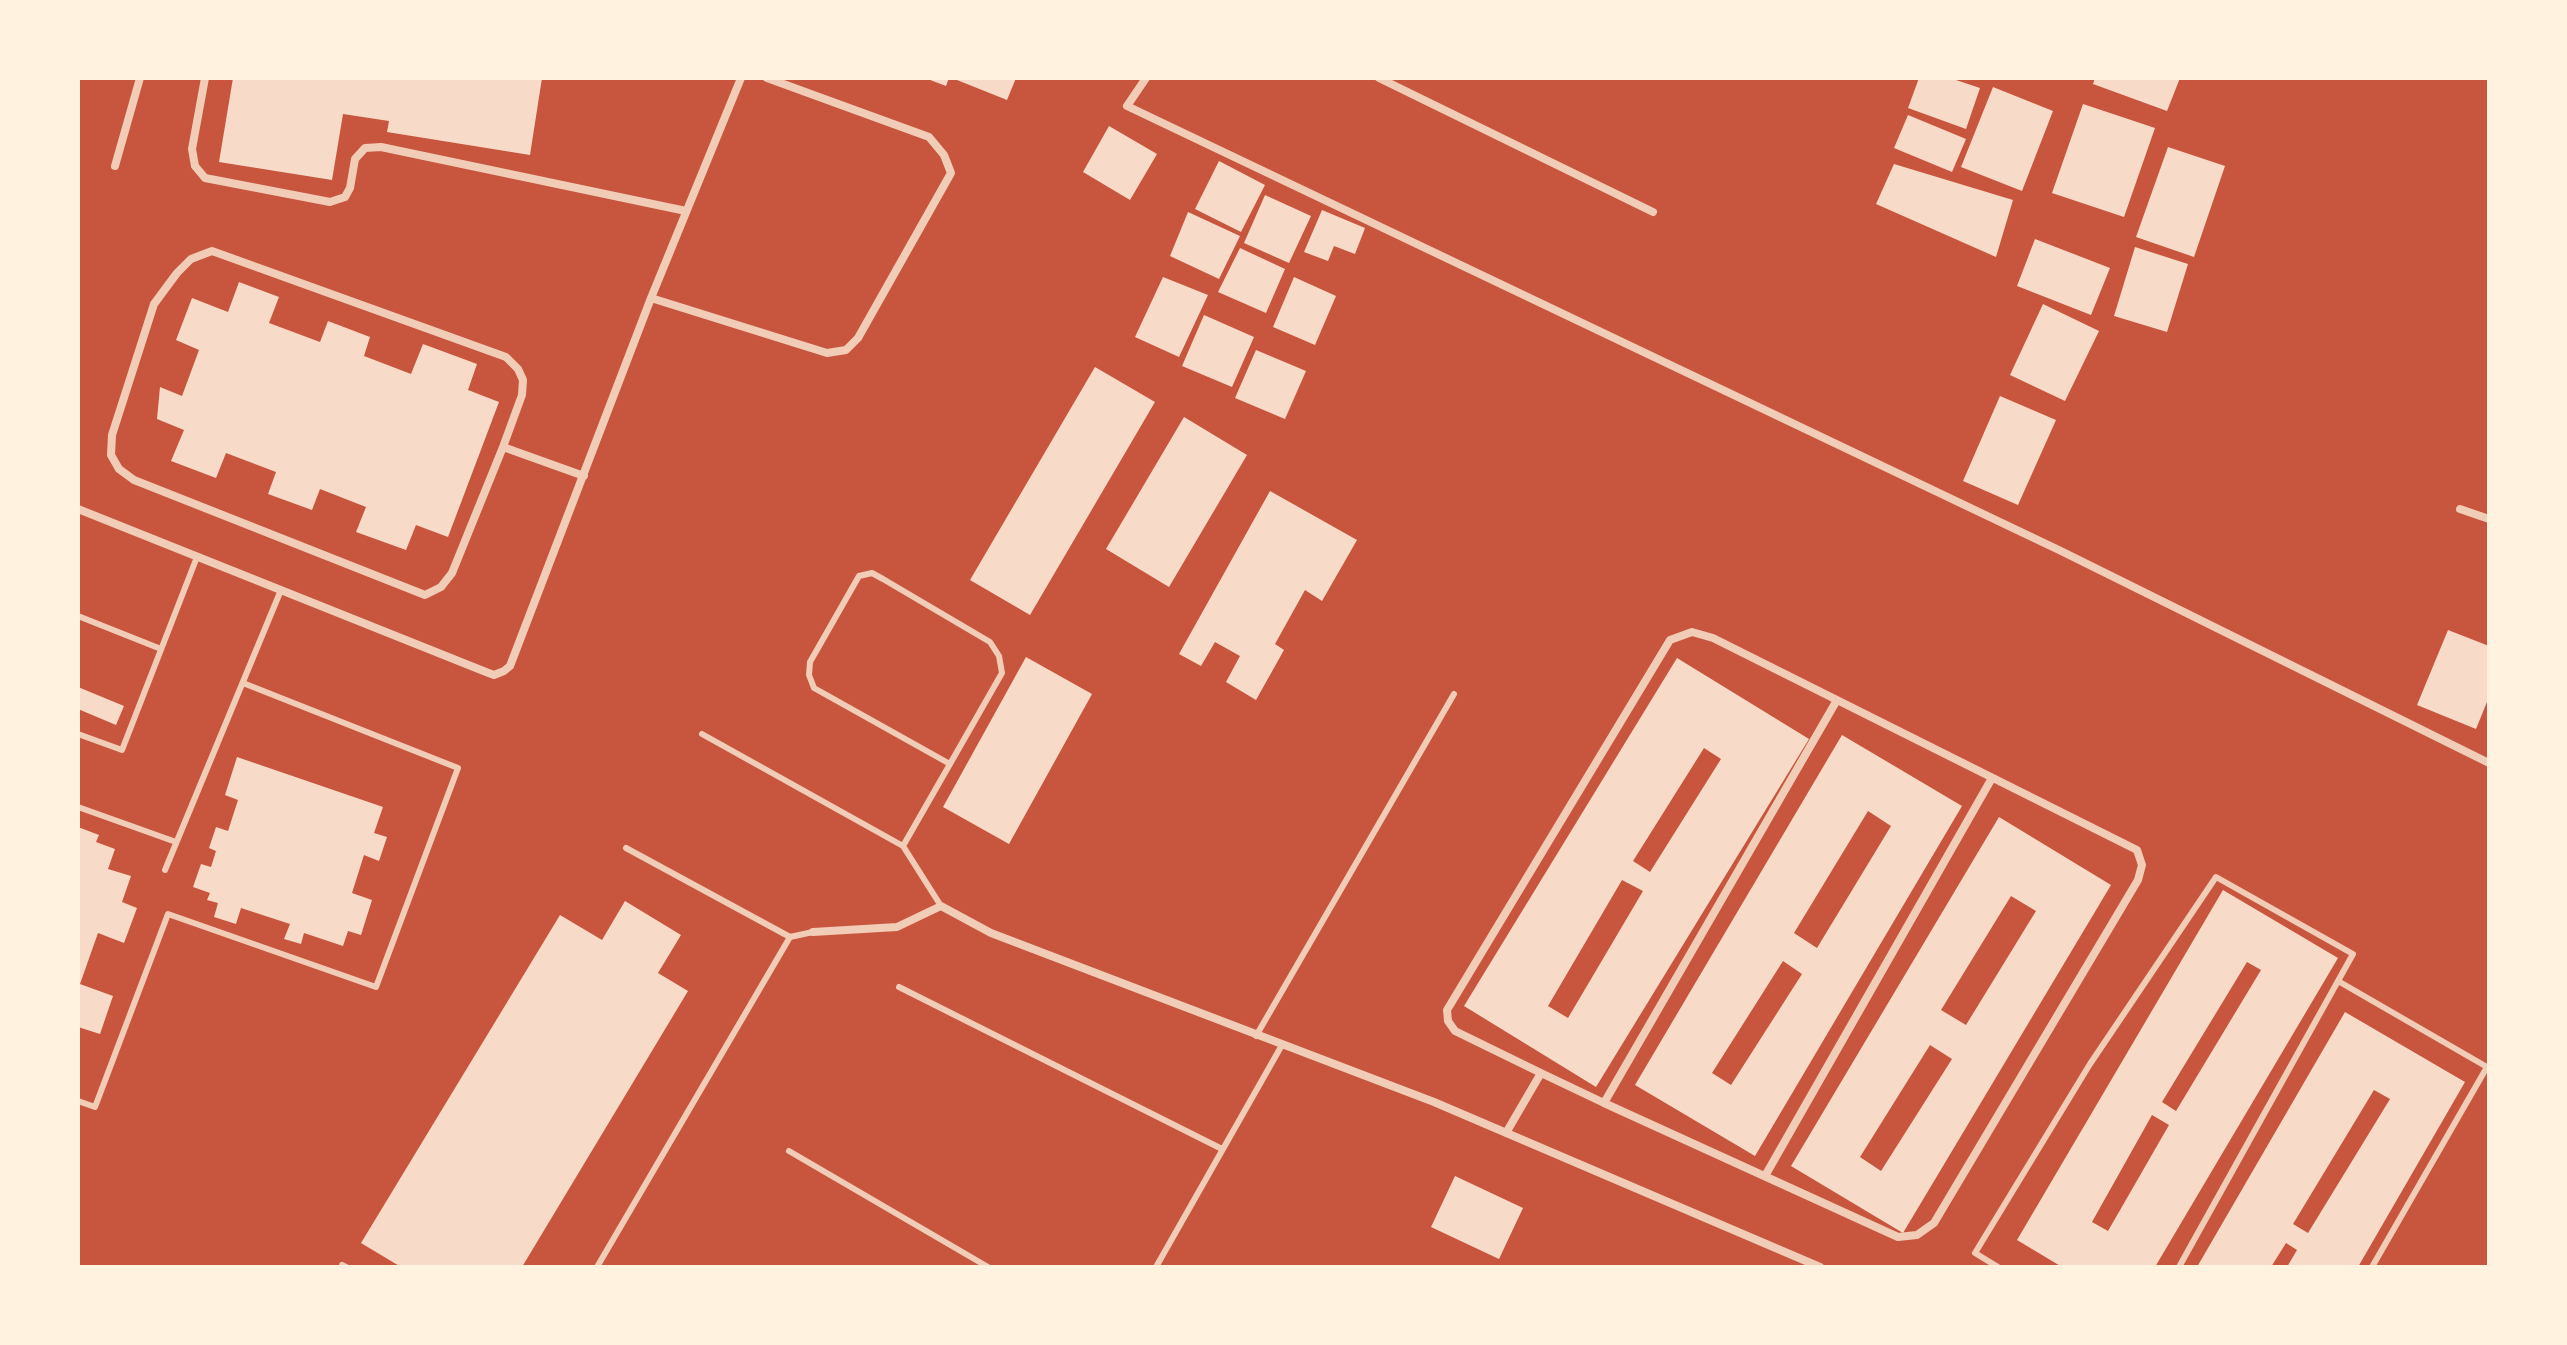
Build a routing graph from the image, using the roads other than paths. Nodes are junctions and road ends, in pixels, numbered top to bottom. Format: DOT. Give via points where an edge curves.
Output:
graph roads {
  1 [pos="140,78"];
  2 [pos="205,78"];
  3 [pos="741,78"];
  4 [pos="767,78"];
  5 [pos="1146,78"];
  6 [pos="1379,78"];
  7 [pos="115,166"];
  8 [pos="686,211"];
  9 [pos="1653,212"];
  10 [pos="651,298"];
  11 [pos="503,447"];
  12 [pos="584,476"];
  13 [pos="78,509"];
  14 [pos="2460,509"];
  15 [pos="2489,519"];
  16 [pos="197,557"];
  17 [pos="281,590"];
  18 [pos="78,616"];
  19 [pos="161,649"];
  20 [pos="243,683"];
  21 [pos="1454,694"];
  22 [pos="1837,700"];
  23 [pos="78,734"];
  24 [pos="702,734"];
  25 [pos="2489,763"];
  26 [pos="950,764"];
  27 [pos="1992,778"];
  28 [pos="78,807"];
  29 [pos="176,842"];
  30 [pos="903,846"];
  31 [pos="626,848"];
  32 [pos="165,870"];
  33 [pos="941,906"];
  34 [pos="813,932"];
  35 [pos="790,937"];
  36 [pos="2338,981"];
  37 [pos="899,987"];
  38 [pos="1256,1036"];
  39 [pos="1282,1045"];
  40 [pos="1541,1073"];
  41 [pos="78,1101"];
  42 [pos="1604,1103"];
  43 [pos="1506,1133"];
  44 [pos="1222,1149"];
  45 [pos="789,1151"];
  46 [pos="1765,1176"];
  47 [pos="597,1267"];
  48 [pos="988,1267"];
  49 [pos="1156,1267"];
  50 [pos="1820,1267"];
  51 [pos="1998,1267"];
  52 [pos="2179,1267"];
  53 [pos="2372,1267"];
  1 -- 7 [label="street"];
  2 -- 8 [label="street" via="192,149 195,166 205,178 330,202 345,197 355,159 365,148 381,147"];
  3 -- 8 [label="street"];
  4 -- 10 [label="street" via="929,137 951,173 858,338 846,350 827,353"];
  5 -- 25 [label="street" via="1127,106 2061,551"];
  6 -- 9 [label="street"];
  8 -- 10 [label="street"];
  10 -- 12 [label="street"];
  11 -- 11 [label="street" via="523,380 506,357 212,251 191,259 154,304 112,435 111,455 134,480 425,595 452,573"];
  11 -- 12 [label="street"];
  12 -- 17 [label="street" via="510,666 494,675"];
  13 -- 16 [label="street"];
  14 -- 15 [label="street"];
  16 -- 17 [label="street"];
  16 -- 19 [label="lane"];
  17 -- 20 [label="lane"];
  18 -- 19 [label="lane"];
  19 -- 23 [label="lane" via="122,750"];
  20 -- 29 [label="lane"];
  20 -- 41 [label="lane" via="458,768 376,987 168,914 95,1107"];
  21 -- 38 [label="lane"];
  22 -- 27 [label="street"];
  22 -- 40 [label="street" via="1713,638 1692,632 1670,640 1447,1010 1455,1031"];
  22 -- 42 [label="street"];
  24 -- 30 [label="lane"];
  26 -- 26 [label="lane" via="1002,673 999,656 990,642 883,579 872,573 859,576 810,662 814,688"];
  26 -- 30 [label="lane"];
  27 -- 46 [label="street"];
  27 -- 46 [label="street" via="2137,850 2142,865 2138,880 1934,1223 1917,1235 1898,1237"];
  28 -- 29 [label="lane"];
  29 -- 32 [label="lane"];
  30 -- 33 [label="lane"];
  31 -- 35 [label="lane"];
  33 -- 34 [label="street" via="897,927"];
  33 -- 38 [label="street" via="991,933"];
  34 -- 35 [label="lane"];
  35 -- 47 [label="lane"];
  36 -- 51 [label="lane" via="2353,954 2216,877 2090,1064 1975,1253"];
  36 -- 52 [label="lane"];
  36 -- 53 [label="lane" via="2487,1067"];
  37 -- 44 [label="lane"];
  38 -- 39 [label="street"];
  39 -- 43 [label="street"];
  39 -- 44 [label="lane"];
  40 -- 42 [label="street"];
  40 -- 43 [label="street"];
  42 -- 46 [label="street"];
  43 -- 50 [label="street"];
  44 -- 49 [label="lane"];
  45 -- 48 [label="lane"];
}
